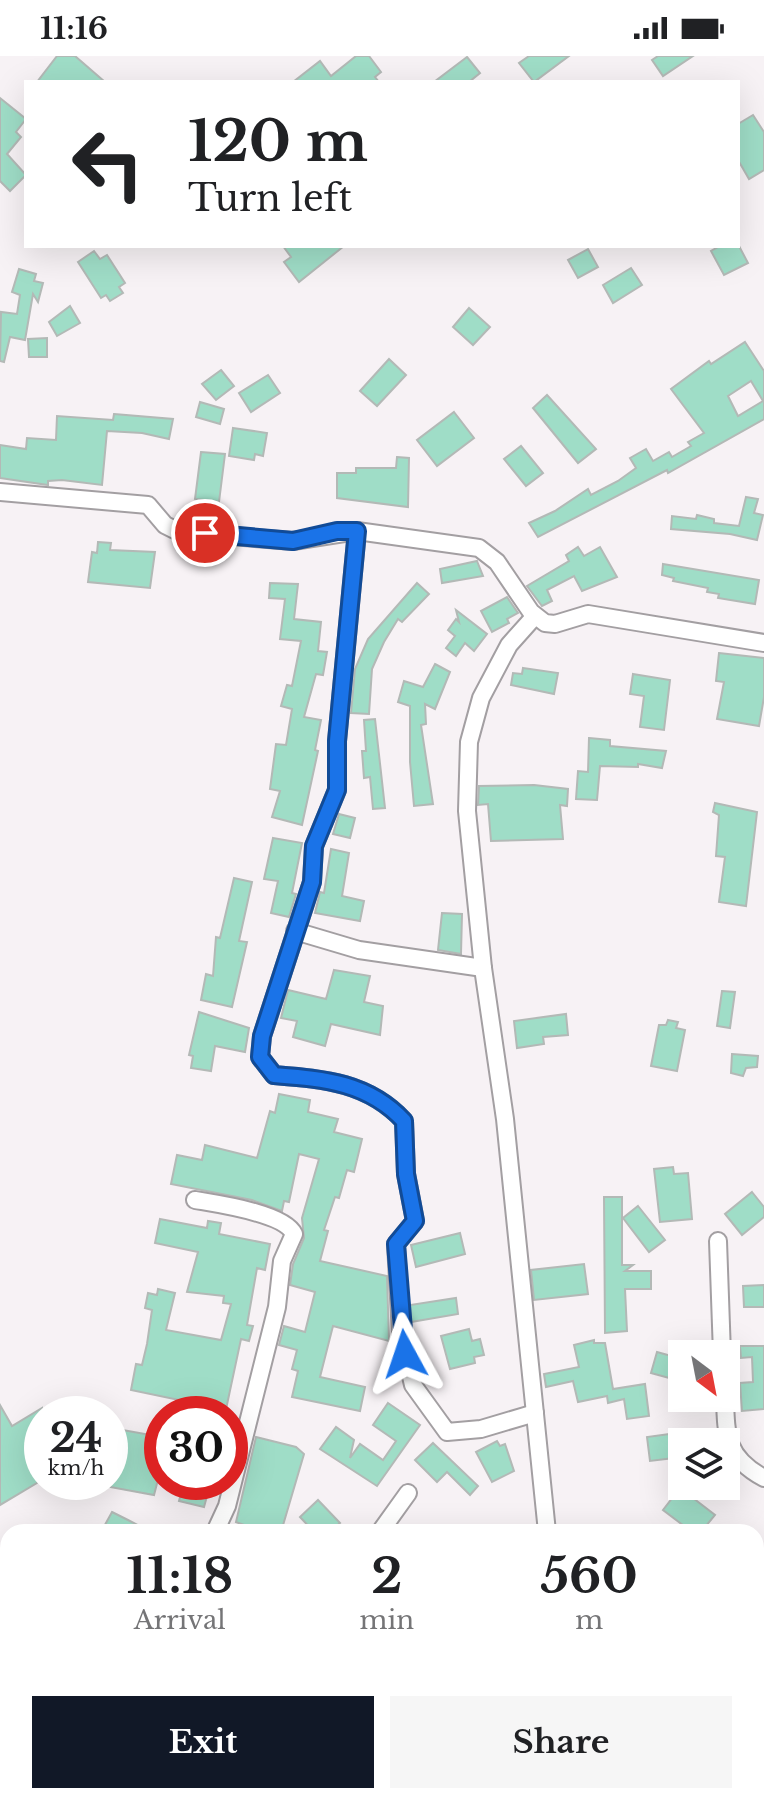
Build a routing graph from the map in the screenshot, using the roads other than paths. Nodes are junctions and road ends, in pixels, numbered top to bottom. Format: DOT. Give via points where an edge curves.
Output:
graph roads {
  1 [pos="0,492"];
  2 [pos="357,531"];
  3 [pos="534,617"];
  4 [pos="764,643"];
  5 [pos="295,931"];
  6 [pos="483,968"];
  7 [pos="195,1200"];
  8 [pos="718,1241"];
  9 [pos="722,1340"];
  10 [pos="726,1412"];
  11 [pos="535,1413"];
  12 [pos="764,1478"];
  13 [pos="408,1493"];
  14 [pos="219,1524"];
  15 [pos="386,1524"];
  16 [pos="546,1524"];
  1 -- 2 [label="street" via="148,505 179,532 293,541"];
  2 -- 3 [label="street" via="485,551"];
  2 -- 5 [label="street" via="337,790 314,846 312,882"];
  3 -- 4 [label="street" via="555,624 588,614"];
  3 -- 6 [label="street" via="489,677 469,742 467,811"];
  5 -- 6 [label="street" via="359,950"];
  5 -- 11 [label="street" via="260,1057 274,1075 356,1087 404,1121 415,1221 396,1244 401,1334 413,1385 447,1432 471,1431"];
  6 -- 11 [label="street" via="505,1119"];
  7 -- 14 [label="street" via="277,1220 294,1234 282,1261 277,1307"];
  8 -- 9 [label="street"];
  10 -- 12 [label="street" via="730,1448 737,1460"];
  11 -- 16 [label="street"];
  13 -- 15 [label="street"];
}
